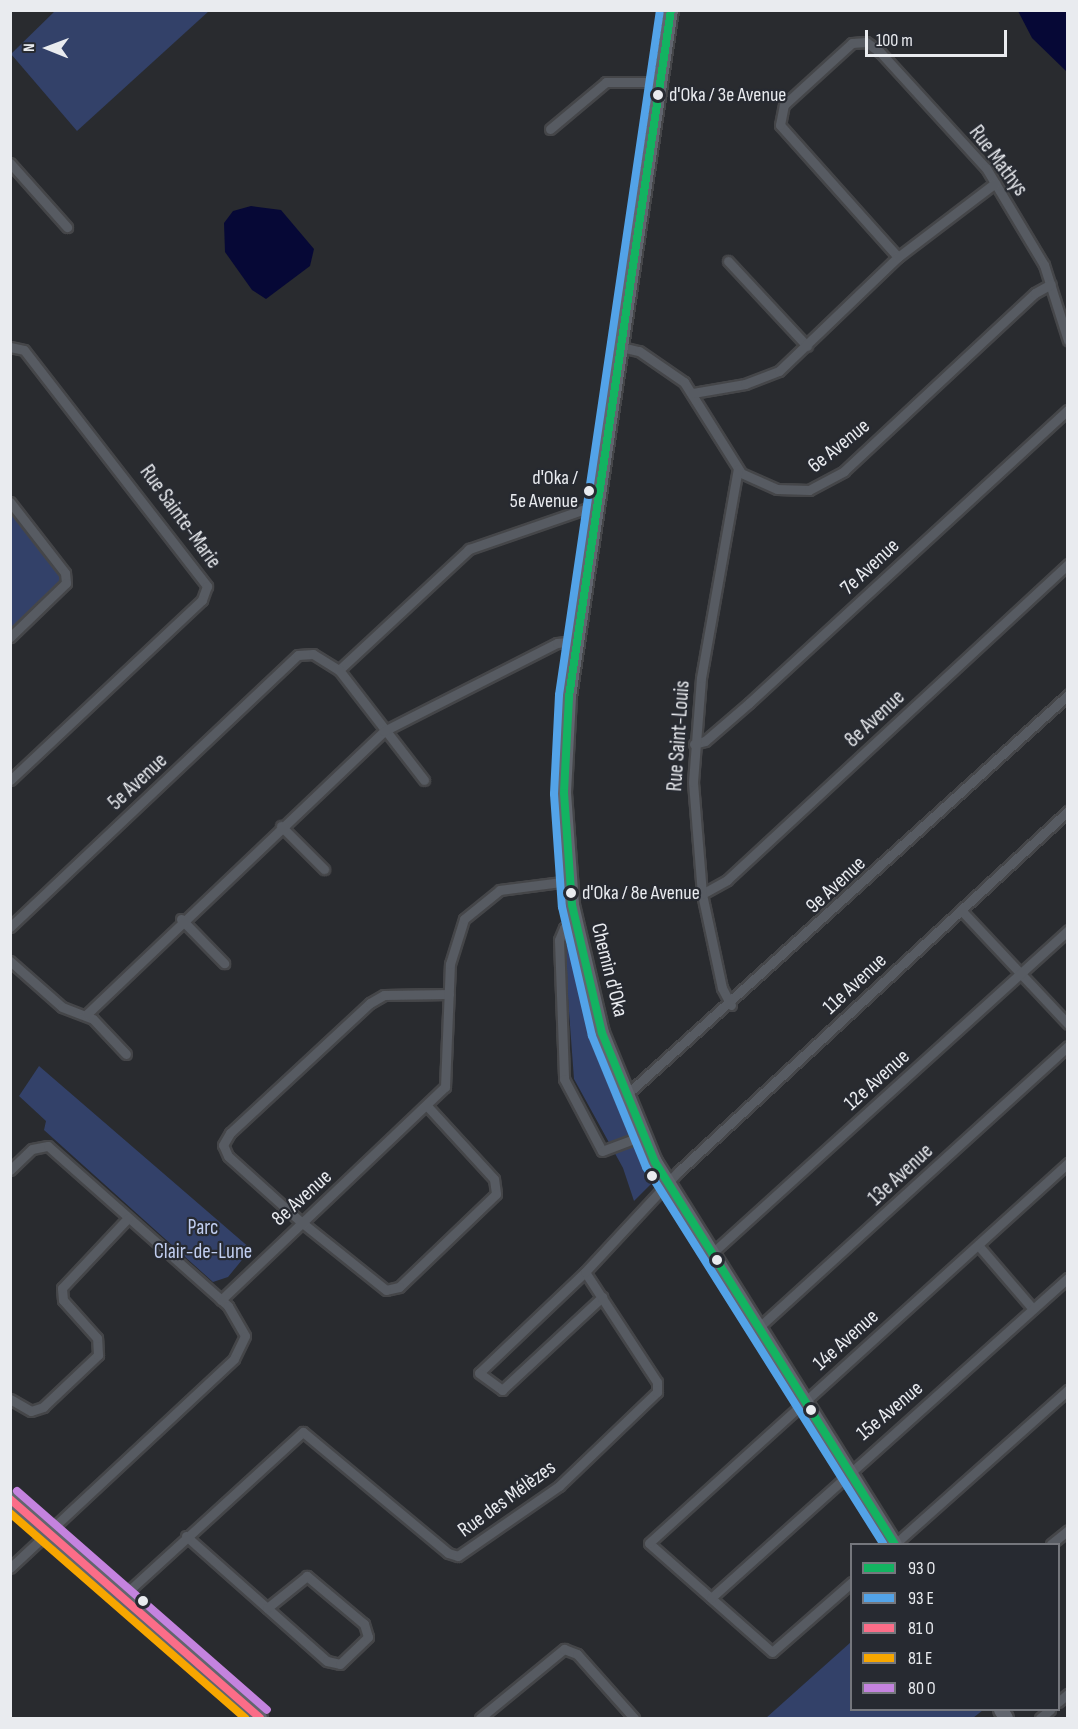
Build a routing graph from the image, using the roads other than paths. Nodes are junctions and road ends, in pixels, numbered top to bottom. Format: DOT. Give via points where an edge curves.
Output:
graph roads {
  1 [pos="671,10"];
  2 [pos="661,82"];
  3 [pos="550,129"];
  4 [pos="10,163"];
  5 [pos="995,183"];
  6 [pos="67,227"];
  7 [pos="898,257"];
  8 [pos="728,261"];
  9 [pos="1051,284"];
  10 [pos="1068,340"];
  11 [pos="807,346"];
  12 [pos="10,347"];
  13 [pos="621,347"];
  14 [pos="693,393"];
  15 [pos="1068,410"];
  16 [pos="738,469"];
  17 [pos="10,502"];
  18 [pos="597,505"];
  19 [pos="1068,564"];
  20 [pos="10,637"];
  21 [pos="576,641"];
  22 [pos="339,670"];
  23 [pos="1068,695"];
  24 [pos="384,731"];
  25 [pos="694,744"];
  26 [pos="10,780"];
  27 [pos="424,780"];
  28 [pos="1068,811"];
  29 [pos="281,826"];
  30 [pos="324,869"];
  31 [pos="569,881"];
  32 [pos="702,894"];
  33 [pos="961,910"];
  34 [pos="181,919"];
  35 [pos="575,923"];
  36 [pos="10,927"];
  37 [pos="1068,930"];
  38 [pos="10,961"];
  39 [pos="224,963"];
  40 [pos="1021,974"];
  41 [pos="449,994"];
  42 [pos="731,1005"];
  43 [pos="86,1015"];
  44 [pos="1068,1024"];
  45 [pos="1068,1046"];
  46 [pos="126,1054"];
  47 [pos="625,1096"];
  48 [pos="429,1108"];
  49 [pos="642,1136"];
  50 [pos="1068,1164"];
  51 [pos="10,1170"];
  52 [pos="666,1184"];
  53 [pos="128,1218"];
  54 [pos="301,1222"];
  55 [pos="978,1245"];
  56 [pos="710,1255"];
  57 [pos="585,1272"];
  58 [pos="1068,1278"];
  59 [pos="602,1297"];
  60 [pos="221,1300"];
  61 [pos="1033,1309"];
  62 [pos="757,1329"];
  63 [pos="1068,1390"];
  64 [pos="10,1399"];
  65 [pos="804,1402"];
  66 [pos="849,1472"];
  67 [pos="10,1499"];
  68 [pos="1068,1530"];
  69 [pos="49,1533"];
  70 [pos="186,1536"];
  71 [pos="894,1543"];
  72 [pos="897,1543"];
  73 [pos="1054,1543"];
  74 [pos="10,1568"];
  75 [pos="850,1584"];
  76 [pos="122,1598"];
  77 [pos="711,1598"];
  78 [pos="267,1608"];
  79 [pos="260,1719"];
  80 [pos="480,1719"];
  81 [pos="634,1719"];
  1 -- 2 [label="main road, Chemin d'Oka"];
  2 -- 3 [label="street" via="606,82"];
  2 -- 13 [label="main road, Chemin d'Oka"];
  4 -- 6 [label="street"];
  5 -- 7 [label="street"];
  5 -- 7 [label="street, Rue Mathys" via="880,52 866,42 852,43 784,105 780,125"];
  5 -- 9 [label="street, Rue Mathys"];
  7 -- 11 [label="street"];
  8 -- 11 [label="street"];
  9 -- 10 [label="street, Rue Mathys"];
  9 -- 16 [label="street, 6e Avenue" via="1029,298 830,482 809,490 784,490"];
  11 -- 14 [label="street" via="762,379"];
  12 -- 26 [label="street, Rue Sainte-Marie" via="24,350 207,586 202,600"];
  13 -- 14 [label="street" via="652,359"];
  13 -- 18 [label="main road, Chemin d'Oka"];
  14 -- 16 [label="street"];
  15 -- 25 [label="street, 7e Avenue" via="749,703 705,741"];
  16 -- 25 [label="street, Rue Saint-Louis"];
  17 -- 20 [label="street" via="65,573 66,583"];
  18 -- 21 [label="main road, Chemin d'Oka"];
  18 -- 22 [label="street" via="469,549"];
  19 -- 32 [label="street, 8e Avenue" via="727,880"];
  21 -- 24 [label="street" via="557,643"];
  21 -- 31 [label="main road, Chemin d'Oka" via="565,744"];
  22 -- 24 [label="street"];
  22 -- 36 [label="street, 5e Avenue" via="313,654 290,663"];
  23 -- 42 [label="street, 9e Avenue"];
  24 -- 27 [label="street"];
  24 -- 29 [label="street"];
  25 -- 32 [label="street, Rue Saint-Louis" via="694,828"];
  28 -- 33 [label="street, 11e Avenue"];
  29 -- 30 [label="street"];
  29 -- 34 [label="street"];
  31 -- 35 [label="main road, Chemin d'Oka"];
  31 -- 41 [label="street, 8e Avenue" via="509,888 476,905 456,935"];
  32 -- 42 [label="street, Rue Saint-Louis" via="722,988"];
  33 -- 40 [label="street"];
  33 -- 52 [label="street, 11e Avenue"];
  34 -- 39 [label="street"];
  34 -- 43 [label="street"];
  35 -- 47 [label="main road, Chemin d'Oka" via="595,1009"];
  35 -- 49 [label="street" via="564,928 559,940 564,1079 602,1151"];
  37 -- 40 [label="street, 12e Avenue"];
  38 -- 43 [label="street" via="62,1007"];
  40 -- 44 [label="street"];
  40 -- 56 [label="street, 12e Avenue"];
  41 -- 48 [label="street, 8e Avenue" via="450,1066 445,1086"];
  41 -- 54 [label="street" via="384,994 230,1133 223,1145 228,1156"];
  42 -- 47 [label="street, 9e Avenue"];
  43 -- 46 [label="street"];
  45 -- 62 [label="street, 13e Avenue"];
  47 -- 49 [label="main road, Chemin d'Oka"];
  48 -- 54 [label="street, 8e Avenue"];
  48 -- 54 [label="street" via="494,1179 496,1194 399,1287 374,1285"];
  49 -- 52 [label="main road, Chemin d'Oka"];
  50 -- 55 [label="street, 14e Avenue"];
  51 -- 53 [label="street" via="32,1149 48,1146"];
  52 -- 56 [label="main road, Chemin d'Oka"];
  52 -- 57 [label="street"];
  53 -- 60 [label="street"];
  53 -- 64 [label="street" via="62,1288 63,1300 97,1338 98,1355 43,1407 31,1411"];
  54 -- 60 [label="street, 8e Avenue"];
  55 -- 61 [label="street"];
  55 -- 65 [label="street, 14e Avenue"];
  56 -- 62 [label="main road, Chemin d'Oka"];
  57 -- 59 [label="street, Rue des Mélèzes"];
  57 -- 59 [label="street" via="479,1373 502,1390"];
  58 -- 61 [label="street, 15e Avenue"];
  59 -- 70 [label="street, Rue des Mélèzes" via="657,1382 657,1392 559,1486 466,1552 448,1553 303,1432"];
  60 -- 69 [label="street" via="242,1324 242,1347 234,1359"];
  61 -- 66 [label="street, 15e Avenue"];
  62 -- 65 [label="main road, Chemin d'Oka"];
  63 -- 72 [label="street"];
  65 -- 66 [label="main road, Chemin d'Oka"];
  65 -- 77 [label="street, 14e Avenue" via="649,1543"];
  66 -- 71 [label="main road, Chemin d'Oka"];
  66 -- 77 [label="street, 15e Avenue"];
  67 -- 69 [label="main road"];
  68 -- 73 [label="street"];
  69 -- 74 [label="street"];
  69 -- 76 [label="main road"];
  70 -- 76 [label="street, Rue des Mélèzes"];
  70 -- 78 [label="street"];
  75 -- 77 [label="street" via="772,1652"];
  76 -- 79 [label="main road"];
  78 -- 78 [label="street" via="327,1661 340,1664 368,1637 364,1624 307,1576"];
  80 -- 81 [label="street" via="564,1649 577,1654"];
}
